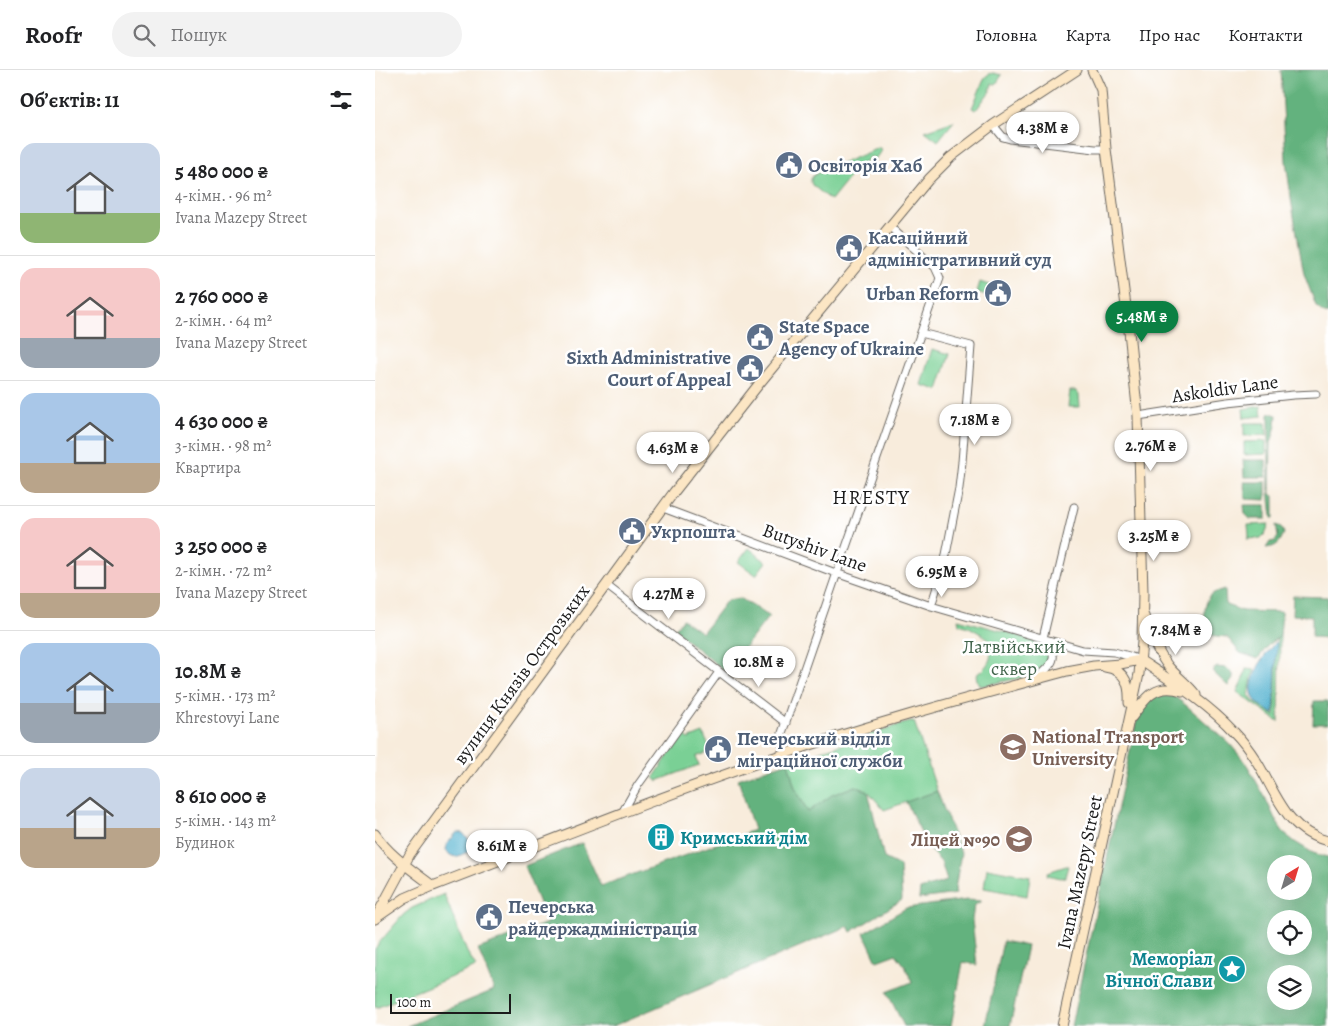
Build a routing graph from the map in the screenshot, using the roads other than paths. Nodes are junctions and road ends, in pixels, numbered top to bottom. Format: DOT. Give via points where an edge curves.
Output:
graph roads {
  1 [pos="1077,70"];
  2 [pos="1092,70"];
  3 [pos="993,126"];
  4 [pos="1106,149"];
  5 [pos="889,226"];
  6 [pos="921,333"];
  7 [pos="1316,394"];
  8 [pos="1138,416"];
  9 [pos="1073,507"];
  10 [pos="663,508"];
  11 [pos="837,573"];
  12 [pos="606,585"];
  13 [pos="931,606"];
  14 [pos="1142,606"];
  15 [pos="1043,638"];
  16 [pos="1140,660"];
  17 [pos="1094,666"];
  18 [pos="719,672"];
  19 [pos="1034,680"];
  20 [pos="1189,694"];
  21 [pos="1206,707"];
  22 [pos="1129,721"];
  23 [pos="786,723"];
  24 [pos="785,753"];
  25 [pos="622,813"];
  26 [pos="375,834"];
  27 [pos="1328,841"];
  28 [pos="405,865"];
  29 [pos="433,886"];
  30 [pos="375,919"];
  31 [pos="1062,1026"];
  1 -- 3 [label="main road, вулиця Князів Острозьких"];
  2 -- 4 [label="main road, Ivana Mazepy Street" via="1101,90"];
  3 -- 4 [label="street" via="1003,137 1010,139"];
  3 -- 5 [label="main road, вулиця Князів Острозьких" via="942,165"];
  4 -- 8 [label="main road, Ivana Mazepy Street"];
  5 -- 6 [label="street" via="935,268 940,278"];
  5 -- 10 [label="main road, вулиця Князів Острозьких" via="759,384"];
  6 -- 11 [label="street"];
  6 -- 13 [label="street" via="971,346 959,488 944,565"];
  7 -- 8 [label="street, Askoldiv Lane" via="1229,402"];
  8 -- 14 [label="main road, Ivana Mazepy Street"];
  9 -- 15 [label="street"];
  10 -- 11 [label="street, Butyshiv Lane"];
  10 -- 12 [label="main road, вулиця Князів Острозьких"];
  11 -- 13 [label="street, Butyshiv Lane"];
  11 -- 23 [label="street"];
  12 -- 18 [label="street"];
  12 -- 28 [label="main road, вулиця Князів Острозьких"];
  13 -- 15 [label="street, Butyshiv Lane"];
  14 -- 16 [label="main road, Ivana Mazepy Street"];
  14 -- 21 [label="main road" via="1159,652 1169,668"];
  15 -- 16 [label="street, Butyshiv Lane" via="1083,650 1114,652"];
  15 -- 19 [label="street" via="1054,656 1049,666"];
  16 -- 17 [label="main road"];
  16 -- 20 [label="main road"];
  16 -- 22 [label="main road, Ivana Mazepy Street"];
  17 -- 19 [label="main road"];
  17 -- 22 [label="main road" via="1120,672 1125,678 1129,685"];
  18 -- 23 [label="street"];
  18 -- 25 [label="street" via="638,785"];
  19 -- 24 [label="main road"];
  20 -- 21 [label="main road"];
  20 -- 22 [label="main road" via="1159,689 1141,704"];
  21 -- 27 [label="main road" via="1246,745 1289,818 1311,834"];
  22 -- 31 [label="main road, Ivana Mazepy Street"];
  23 -- 24 [label="street" via="782,733"];
  24 -- 25 [label="main road"];
  25 -- 29 [label="main road"];
  26 -- 28 [label="main road"];
  28 -- 29 [label="main road"];
  28 -- 30 [label="main road, вулиця Князів Острозьких"];
  29 -- 30 [label="main road" via="405,898"];
}
